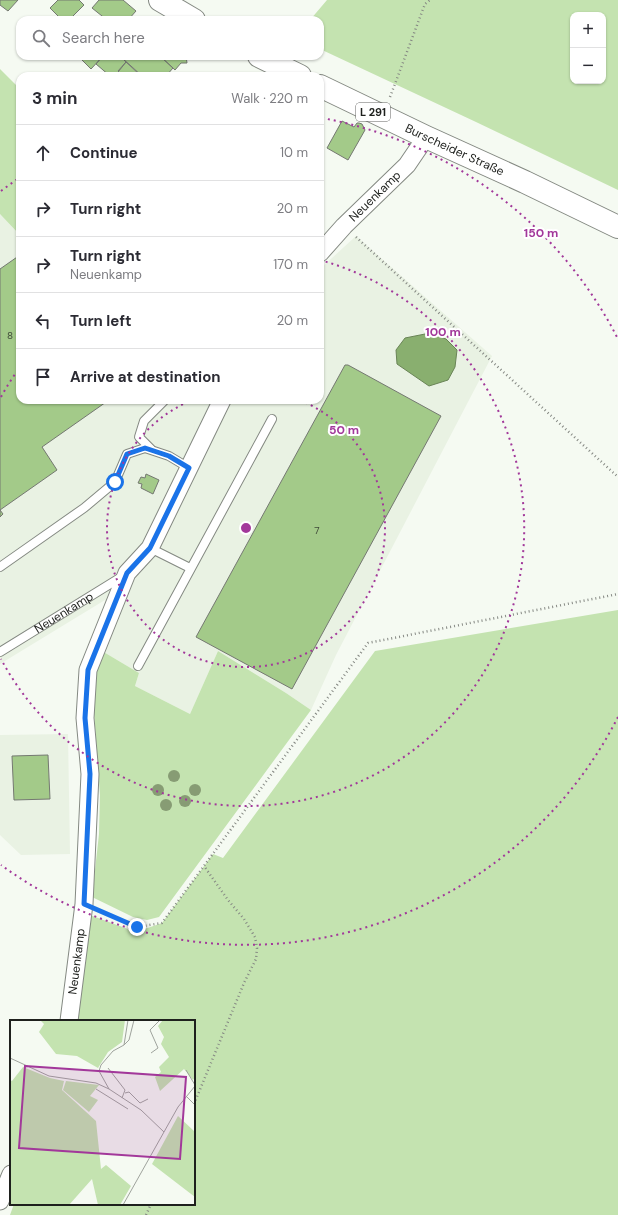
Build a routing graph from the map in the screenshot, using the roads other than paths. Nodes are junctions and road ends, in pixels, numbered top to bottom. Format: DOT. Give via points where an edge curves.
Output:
graph roads {
  1 [pos="160,0"];
  2 [pos="187,16"];
  3 [pos="267,60"];
  4 [pos="292,72"];
  5 [pos="324,88"];
  6 [pos="426,137"];
  7 [pos="618,227"];
  8 [pos="324,248"];
  9 [pos="161,404"];
  10 [pos="220,404"];
  11 [pos="272,419"];
  12 [pos="152,450"];
  13 [pos="189,468"];
  14 [pos="150,548"];
  15 [pos="0,567"];
  16 [pos="190,568"];
  17 [pos="127,573"];
  18 [pos="0,652"];
  19 [pos="138,666"];
  20 [pos="68,1020"];
  21 [pos="10,1176"];
  22 [pos="0,1201"];
  1 -- 2 [label="main road"];
  3 -- 4 [label="main road"];
  5 -- 6 [label="main road, Burscheider Straße / L 291"];
  6 -- 7 [label="main road, Burscheider Straße / L 291"];
  6 -- 8 [label="street, Neuenkamp" via="407,165"];
  9 -- 12 [label="lane" via="144,421 139,437"];
  10 -- 13 [label="street, Neuenkamp"];
  11 -- 16 [label="lane"];
  12 -- 13 [label="lane" via="169,456"];
  12 -- 15 [label="lane" via="145,448 127,454 115,482 84,508"];
  13 -- 14 [label="street, Neuenkamp"];
  14 -- 16 [label="lane"];
  14 -- 17 [label="street, Neuenkamp"];
  16 -- 19 [label="lane"];
  17 -- 18 [label="lane, Neuenkamp"];
  17 -- 20 [label="street, Neuenkamp" via="88,670 85,718 90,774 84,904"];
  21 -- 22 [label="street"];
}
